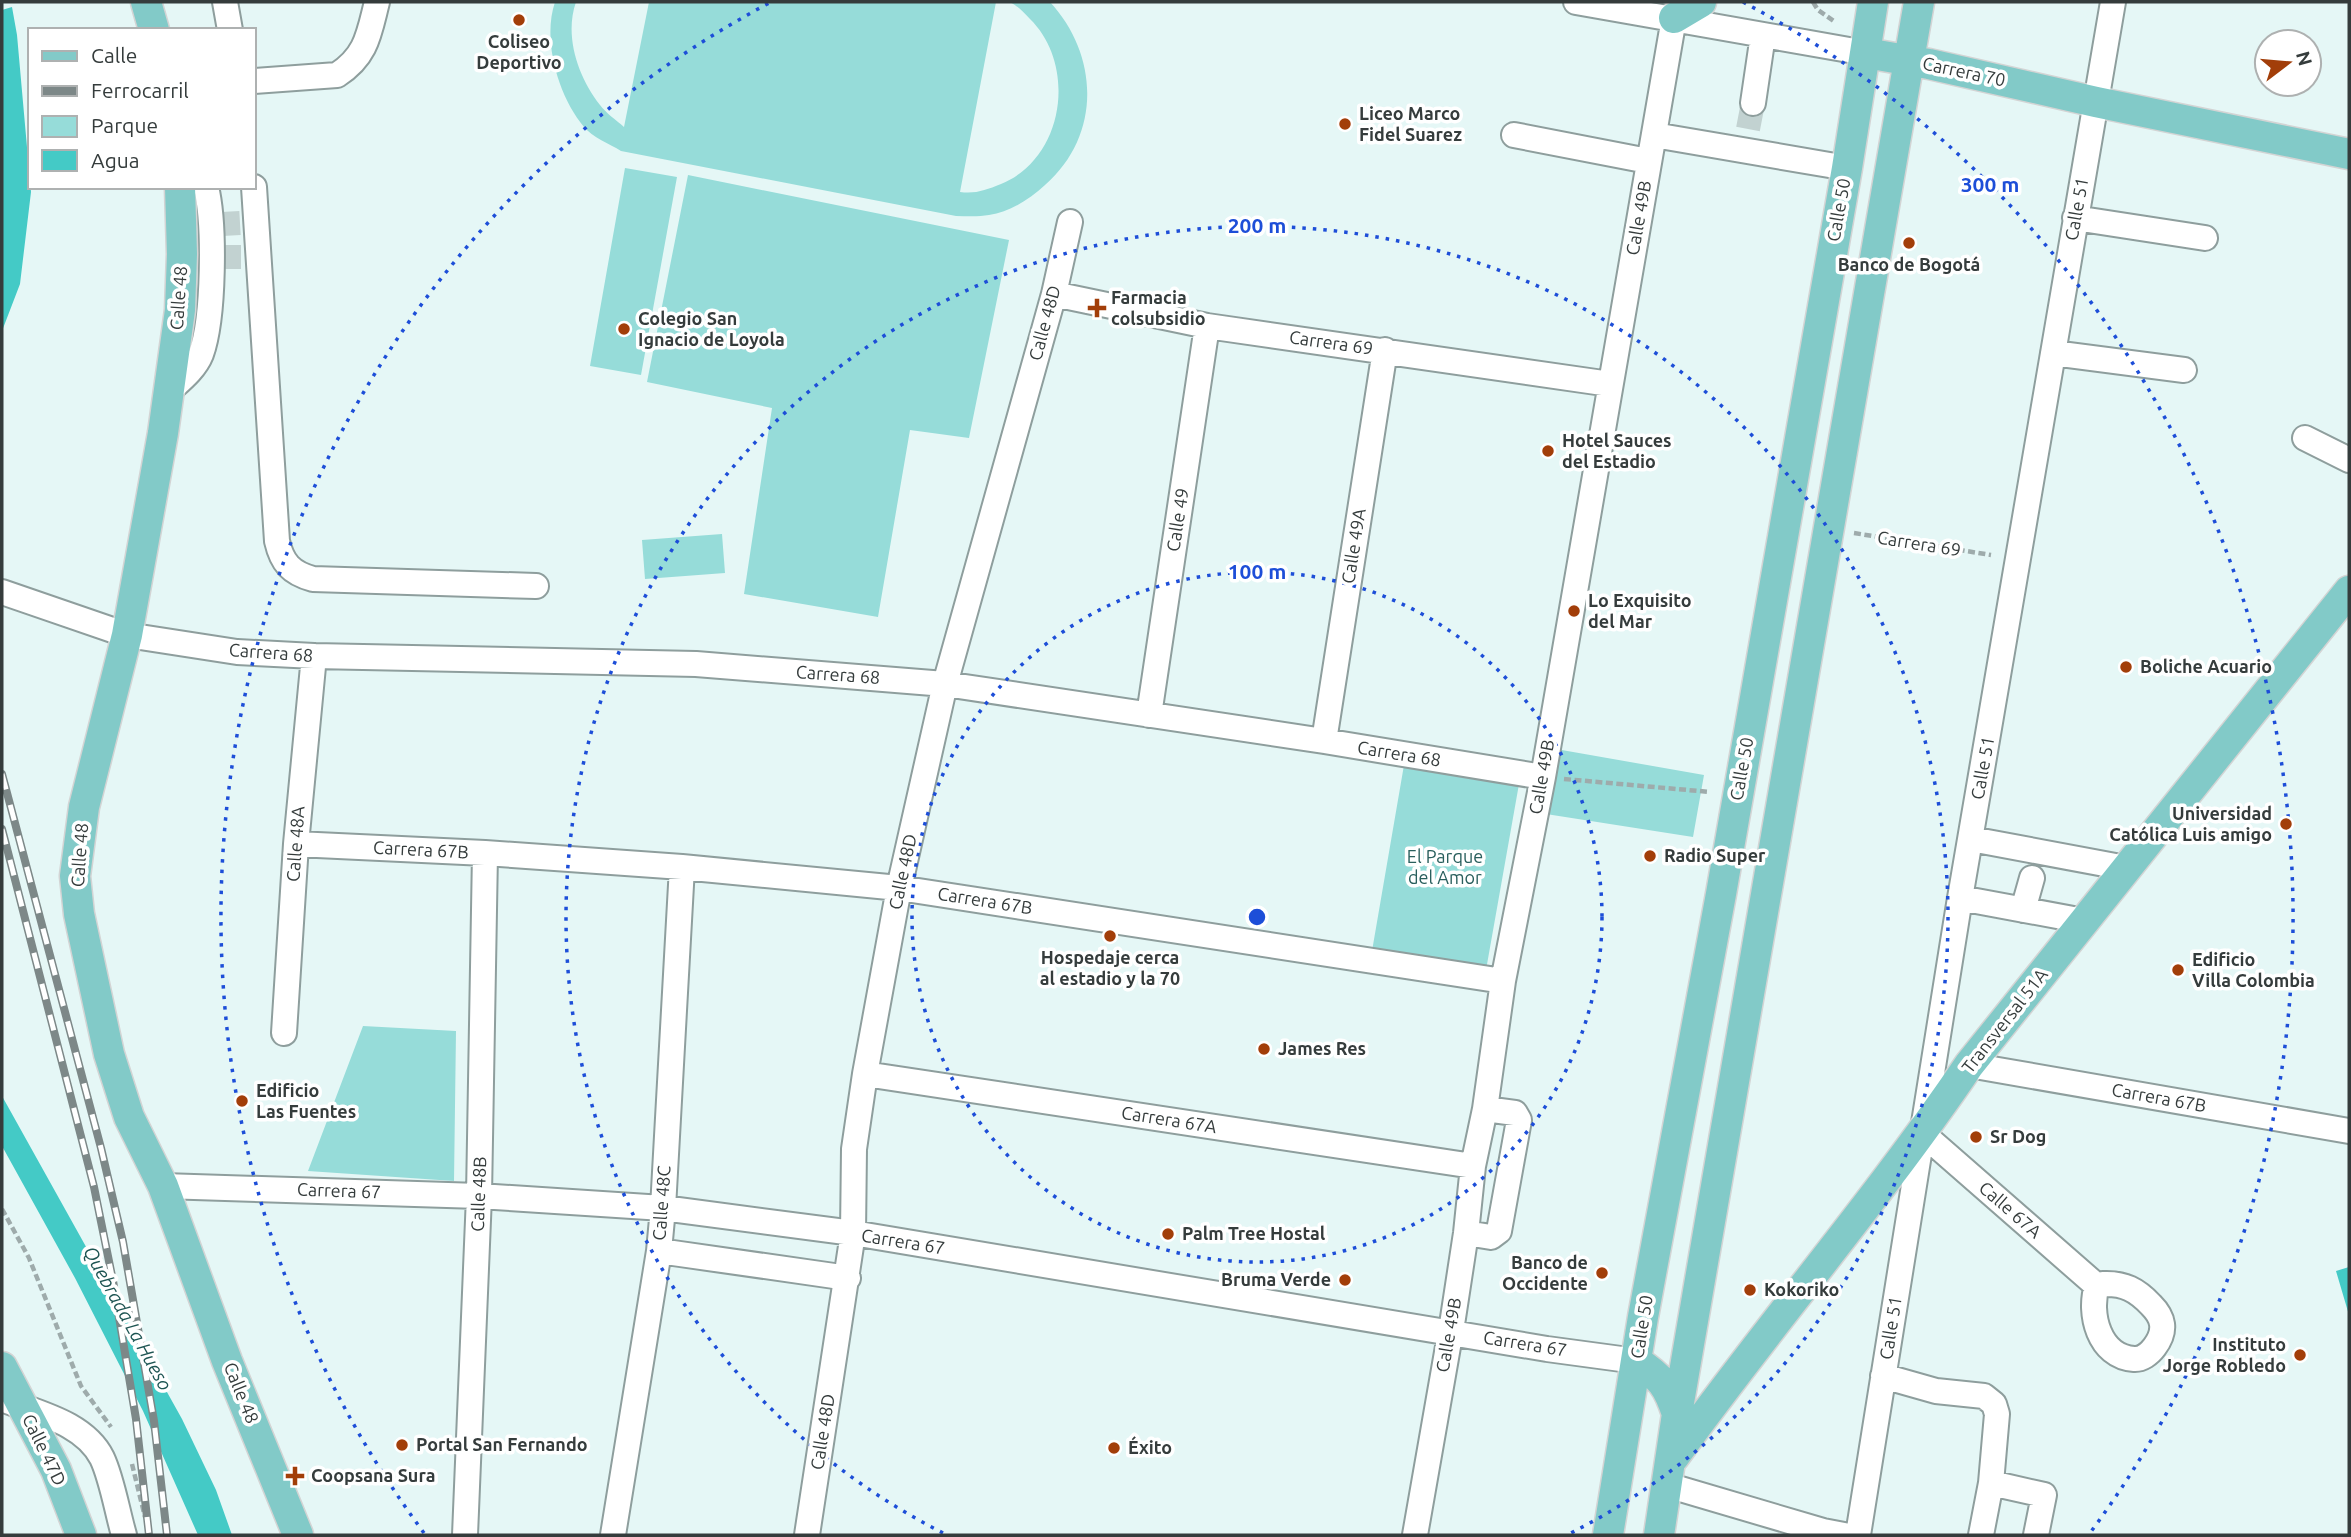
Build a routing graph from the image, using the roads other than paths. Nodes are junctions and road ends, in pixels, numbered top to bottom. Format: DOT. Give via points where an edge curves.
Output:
graph roads {
  1 [pos="146,2"];
  2 [pos="225,2"];
  3 [pos="377,2"];
  4 [pos="1576,2"];
  5 [pos="1701,2"];
  6 [pos="1873,2"];
  7 [pos="1919,2"];
  8 [pos="2113,2"];
  9 [pos="1674,18"];
  10 [pos="153,28"];
  11 [pos="230,28"];
  12 [pos="1763,35"];
  13 [pos="1866,53"];
  14 [pos="1909,60"];
  15 [pos="256,82"];
  16 [pos="2096,102"];
  17 [pos="1753,103"];
  18 [pos="1514,135"];
  19 [pos="1654,135"];
  20 [pos="2349,154"];
  21 [pos="1648,161"];
  22 [pos="1847,168"];
  23 [pos="180,189"];
  24 [pos="207,189"];
  25 [pos="253,189"];
  26 [pos="2075,218"];
  27 [pos="1070,222"];
  28 [pos="232,223"];
  29 [pos="2205,239"];
  30 [pos="234,257"];
  31 [pos="1054,293"];
  32 [pos="1207,326"];
  33 [pos="1385,350"];
  34 [pos="2053,353"];
  35 [pos="2184,370"];
  36 [pos="1610,384"];
  37 [pos="170,390"];
  38 [pos="2305,438"];
  39 [pos="2349,460"];
  40 [pos="536,586"];
  41 [pos="2349,591"];
  42 [pos="2,592"];
  43 [pos="127,635"];
  44 [pos="314,656"];
  45 [pos="945,684"];
  46 [pos="1149,715"];
  47 [pos="1324,741"];
  48 [pos="1543,777"];
  49 [pos="1971,839"];
  50 [pos="296,844"];
  51 [pos="485,853"];
  52 [pos="2037,862"];
  53 [pos="682,867"];
  54 [pos="2126,868"];
  55 [pos="899,888"];
  56 [pos="1960,898"];
  57 [pos="2023,910"];
  58 [pos="2084,921"];
  59 [pos="1503,982"];
  60 [pos="284,1033"];
  61 [pos="1969,1065"];
  62 [pos="865,1074"];
  63 [pos="1485,1108"];
  64 [pos="2349,1131"];
  65 [pos="1922,1133"];
  66 [pos="1473,1166"];
  67 [pos="163,1186"];
  68 [pos="480,1196"];
  69 [pos="663,1208"];
  70 [pos="853,1233"];
  71 [pos="1466,1233"];
  72 [pos="659,1251"];
  73 [pos="848,1278"];
  74 [pos="2097,1286"];
  75 [pos="1449,1331"];
  76 [pos="1636,1361"];
  77 [pos="2,1367"];
  78 [pos="1883,1376"];
  79 [pos="12,1403"];
  80 [pos="1677,1413"];
  81 [pos="1669,1472"];
  82 [pos="1991,1483"];
  83 [pos="81,1535"];
  84 [pos="124,1535"];
  85 [pos="298,1535"];
  86 [pos="465,1535"];
  87 [pos="613,1535"];
  88 [pos="807,1535"];
  89 [pos="1415,1535"];
  90 [pos="1608,1535"];
  91 [pos="1659,1535"];
  92 [pos="1844,1535"];
  93 [pos="1857,1535"];
  94 [pos="1981,1535"];
  95 [pos="2036,1535"];
  1 -- 10 [label="main road"];
  2 -- 11 [label="street"];
  3 -- 15 [label="street" via="368,39 354,62 337,75"];
  4 -- 9 [label="street, Carrera 70"];
  5 -- 9 [label="main road"];
  6 -- 13 [label="main road, Calle 50"];
  7 -- 14 [label="main road"];
  8 -- 16 [label="street, Calle 51"];
  9 -- 12 [label="street, Carrera 70"];
  9 -- 19 [label="street, Calle 49B"];
  12 -- 13 [label="street, Carrera 70"];
  12 -- 17 [label="street"];
  13 -- 14 [label="main road, Carrera 70"];
  13 -- 22 [label="main road, Calle 50"];
  14 -- 16 [label="main road, Carrera 70"];
  14 -- 80 [label="main road"];
  16 -- 20 [label="main road, Carrera 70"];
  16 -- 26 [label="street, Calle 51"];
  18 -- 21 [label="street"];
  19 -- 21 [label="street, Calle 49B"];
  19 -- 22 [label="street" via="1747,139"];
  21 -- 36 [label="street, Calle 49B"];
  22 -- 76 [label="main road, Calle 50"];
  23 -- 37 [label="main road, Calle 48" via="180,310"];
  24 -- 28 [label="street"];
  25 -- 28 [label="street"];
  26 -- 29 [label="street"];
  26 -- 34 [label="street, Calle 51"];
  27 -- 31 [label="street, Calle 48D"];
  28 -- 30 [label="street"];
  28 -- 30 [label="street"];
  30 -- 37 [label="street" via="208,317 201,356"];
  30 -- 40 [label="street" via="280,555 287,567 313,579"];
  31 -- 32 [label="street, Carrera 69"];
  31 -- 45 [label="street, Calle 48D"];
  32 -- 33 [label="street, Carrera 69"];
  32 -- 46 [label="street, Calle 49"];
  33 -- 36 [label="street, Carrera 69"];
  33 -- 47 [label="street, Calle 49A"];
  34 -- 35 [label="street"];
  34 -- 49 [label="street, Calle 51"];
  36 -- 48 [label="street, Calle 49B"];
  37 -- 43 [label="main road, Calle 48"];
  38 -- 39 [label="street"];
  41 -- 54 [label="main road, Transversal 51A"];
  42 -- 43 [label="street, Carrera 68"];
  43 -- 44 [label="street, Carrera 68" via="237,652"];
  43 -- 67 [label="main road, Calle 48" via="84,807 75,876 109,1054 129,1117"];
  44 -- 45 [label="street, Carrera 68" via="696,664"];
  44 -- 50 [label="street, Calle 48A"];
  45 -- 46 [label="street, Carrera 68"];
  45 -- 55 [label="street, Calle 48D"];
  46 -- 47 [label="street, Carrera 68"];
  47 -- 48 [label="street, Carrera 68"];
  48 -- 59 [label="street, Calle 49B"];
  49 -- 52 [label="street"];
  49 -- 56 [label="street, Calle 51"];
  50 -- 51 [label="street, Carrera 67B"];
  50 -- 60 [label="street, Calle 48A"];
  51 -- 53 [label="street, Carrera 67B"];
  51 -- 68 [label="street, Calle 48B"];
  52 -- 54 [label="street"];
  52 -- 57 [label="street"];
  53 -- 55 [label="street, Carrera 67B"];
  53 -- 69 [label="street, Calle 48C"];
  54 -- 58 [label="main road, Transversal 51A"];
  55 -- 59 [label="street, Carrera 67B"];
  55 -- 62 [label="street, Calle 48D"];
  56 -- 57 [label="street"];
  56 -- 65 [label="street, Calle 51"];
  57 -- 58 [label="street"];
  58 -- 61 [label="main road, Transversal 51A"];
  59 -- 63 [label="street, Calle 49B"];
  61 -- 64 [label="street, Carrera 67B"];
  61 -- 65 [label="main road, Transversal 51A"];
  62 -- 66 [label="street, Carrera 67A"];
  62 -- 70 [label="street, Calle 48D" via="854,1149"];
  63 -- 66 [label="street, Calle 49B"];
  63 -- 71 [label="street" via="1515,1113 1519,1120 1499,1231 1491,1237"];
  65 -- 74 [label="street, Calle 67A"];
  65 -- 78 [label="street, Calle 51"];
  65 -- 81 [label="main road, Transversal 51A" via="1712,1405"];
  66 -- 71 [label="street, Calle 49B"];
  67 -- 68 [label="street, Carrera 67"];
  67 -- 85 [label="main road, Calle 48"];
  68 -- 69 [label="street, Carrera 67"];
  68 -- 86 [label="street, Calle 48B"];
  69 -- 70 [label="street, Carrera 67"];
  69 -- 72 [label="street, Calle 48C"];
  70 -- 73 [label="street, Calle 48D"];
  70 -- 75 [label="street, Carrera 67"];
  71 -- 75 [label="street, Calle 49B"];
  72 -- 73 [label="street"];
  72 -- 87 [label="street, Calle 48C"];
  73 -- 88 [label="street, Calle 48D"];
  75 -- 76 [label="street, Carrera 67"];
  75 -- 89 [label="street, Calle 49B"];
  76 -- 80 [label="main road" via="1658,1375"];
  76 -- 90 [label="main road, Calle 50"];
  77 -- 79 [label="main road, Calle 47D"];
  78 -- 82 [label="street" via="1936,1391 1984,1396 1994,1404"];
  78 -- 93 [label="street, Calle 51"];
  79 -- 83 [label="main road, Calle 47D" via="55,1470"];
  79 -- 84 [label="street" via="67,1424 94,1445 103,1459"];
  80 -- 81 [label="main road"];
  81 -- 91 [label="main road"];
  81 -- 92 [label="street"];
  82 -- 94 [label="street"];
  82 -- 95 [label="street" via="2045,1495"];
}
